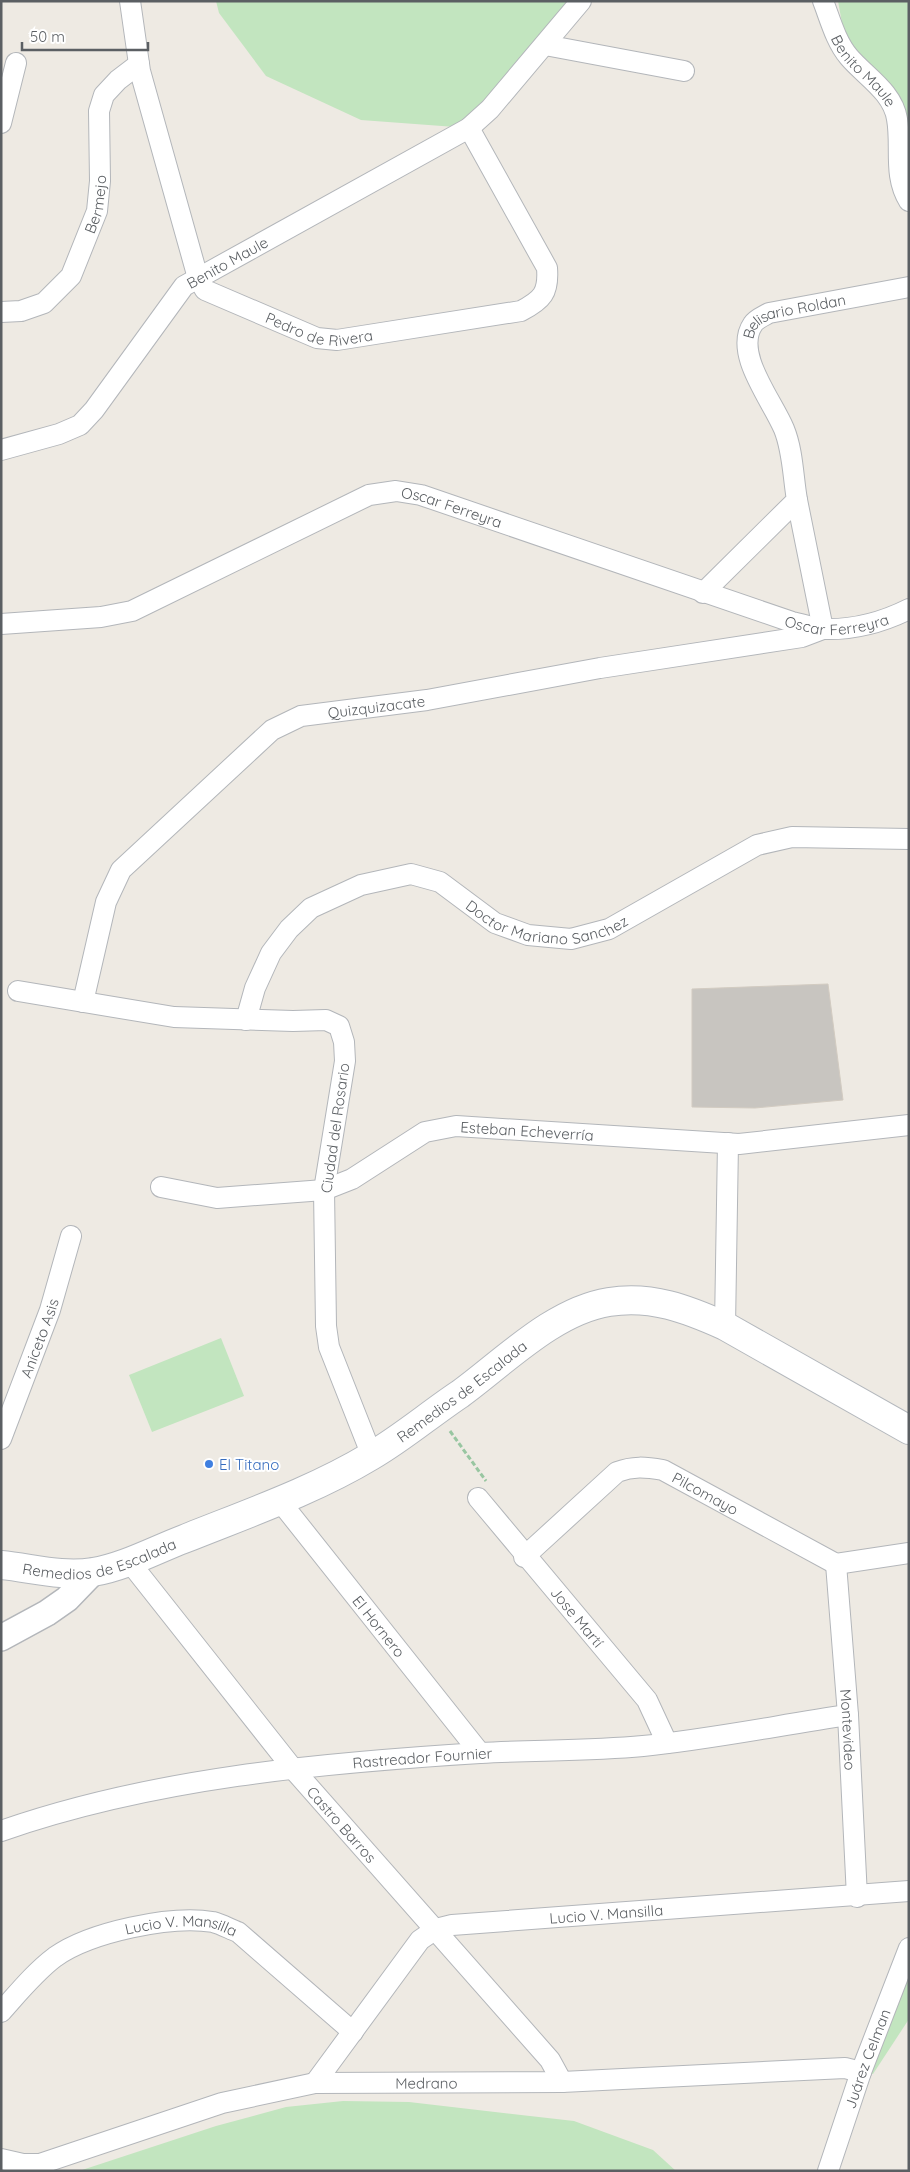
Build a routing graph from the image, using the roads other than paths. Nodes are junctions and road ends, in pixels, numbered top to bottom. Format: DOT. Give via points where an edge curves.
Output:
graph roads {
  1 [pos="130,1"];
  2 [pos="581,1"];
  3 [pos="824,1"];
  4 [pos="545,45"];
  5 [pos="16,62"];
  6 [pos="139,64"];
  7 [pos="684,71"];
  8 [pos="1,123"];
  9 [pos="469,128"];
  10 [pos="909,201"];
  11 [pos="198,278"];
  12 [pos="909,287"];
  13 [pos="1,312"];
  14 [pos="1,450"];
  15 [pos="797,500"];
  16 [pos="703,593"];
  17 [pos="909,609"];
  18 [pos="1,624"];
  19 [pos="822,628"];
  20 [pos="909,839"];
  21 [pos="18,991"];
  22 [pos="83,1002"];
  23 [pos="246,1020"];
  24 [pos="909,1125"];
  25 [pos="728,1143"];
  26 [pos="161,1187"];
  27 [pos="324,1190"];
  28 [pos="71,1236"];
  29 [pos="724,1326"];
  30 [pos="909,1430"];
  31 [pos="1,1439"];
  32 [pos="372,1456"];
  33 [pos="478,1498"];
  34 [pos="279,1500"];
  35 [pos="909,1553"];
  36 [pos="524,1557"];
  37 [pos="128,1560"];
  38 [pos="836,1564"];
  39 [pos="1,1565"];
  40 [pos="94,1572"];
  41 [pos="1,1638"];
  42 [pos="848,1714"];
  43 [pos="667,1743"];
  44 [pos="480,1753"];
  45 [pos="294,1770"];
  46 [pos="1,1831"];
  47 [pos="909,1891"];
  48 [pos="857,1897"];
  49 [pos="436,1929"];
  50 [pos="909,1948"];
  51 [pos="1,2012"];
  52 [pos="353,2032"];
  53 [pos="862,2072"];
  54 [pos="562,2082"];
  55 [pos="315,2083"];
  56 [pos="1,2159"];
  57 [pos="828,2171"];
  1 -- 6 [label="street"];
  2 -- 4 [label="street, Benito Maule"];
  3 -- 10 [label="street, Benito Maule" via="848,56 886,95 897,118 899,172"];
  4 -- 7 [label="street"];
  4 -- 9 [label="street, Benito Maule" via="490,109"];
  5 -- 8 [label="street"];
  6 -- 11 [label="street"];
  6 -- 13 [label="street, Bermejo" via="104,95 99,111 97,211 71,276 44,302 21,311"];
  9 -- 11 [label="street, Benito Maule"];
  9 -- 11 [label="street, Pedro de Rivera" via="547,268 548,282 539,301 521,311 337,340 317,338 205,290"];
  11 -- 14 [label="street, Benito Maule" via="184,286 80,425"];
  12 -- 15 [label="street, Belisario Roldan" via="769,313 754,322 746,341 751,363 784,430"];
  15 -- 16 [label="street"];
  15 -- 19 [label="street, Belisario Roldan"];
  16 -- 18 [label="street, Oscar Ferreyra" via="421,495 396,491 370,495 132,611 101,617"];
  16 -- 19 [label="street, Oscar Ferreyra" via="792,622"];
  17 -- 19 [label="street, Oscar Ferreyra" via="862,625"];
  19 -- 22 [label="street, Quizquizacate" via="802,637 610,666 427,700 300,716 272,730 121,870 106,902"];
  20 -- 23 [label="street, Doctor Mariano Sanchez" via="792,837 757,845 609,930 571,939 528,935 495,923 440,882 411,874 361,885 311,908 289,930 272,953 255,988"];
  21 -- 22 [label="street, Ciudad del Rosario"];
  22 -- 23 [label="street, Ciudad del Rosario" via="174,1018"];
  23 -- 27 [label="street, Ciudad del Rosario" via="326,1020 339,1026 345,1061"];
  24 -- 25 [label="street, Esteban Echeverría"];
  25 -- 27 [label="street, Esteban Echeverría" via="456,1126 425,1132 352,1179"];
  25 -- 29 [label="street"];
  26 -- 27 [label="street, Esteban Echeverría" via="217,1198"];
  27 -- 32 [label="street, Ciudad del Rosario" via="329,1347"];
  28 -- 31 [label="street, Aniceto Asis" via="50,1310"];
  29 -- 30 [label="main road, Remedios de Escalada"];
  29 -- 32 [label="main road, Remedios de Escalada" via="664,1302 608,1302 581,1310 554,1323"];
  32 -- 34 [label="main road, Remedios de Escalada"];
  33 -- 36 [label="street, Jose Martí"];
  34 -- 37 [label="main road, Remedios de Escalada"];
  34 -- 44 [label="street, El Hornero"];
  35 -- 38 [label="street"];
  36 -- 38 [label="street, Pilcomayo" via="617,1472 643,1466 662,1470"];
  36 -- 43 [label="street, Jose Martí" via="647,1700"];
  37 -- 40 [label="main road, Remedios de Escalada"];
  37 -- 45 [label="street, Castro Barros"];
  38 -- 42 [label="street, Montevideo"];
  39 -- 40 [label="main road, Remedios de Escalada" via="73,1574"];
  40 -- 41 [label="street" via="60,1604"];
  42 -- 43 [label="street, Rastreador Fournier"];
  42 -- 48 [label="street, Montevideo"];
  43 -- 44 [label="street, Rastreador Fournier"];
  44 -- 45 [label="street, Rastreador Fournier" via="340,1763"];
  45 -- 46 [label="street, Rastreador Fournier" via="116,1798"];
  45 -- 49 [label="street, Castro Barros"];
  47 -- 48 [label="street, Lucio V. Mansilla"];
  48 -- 49 [label="street, Lucio V. Mansilla"];
  49 -- 52 [label="street" via="420,1940"];
  49 -- 54 [label="street, Castro Barros" via="550,2060"];
  50 -- 53 [label="street, Juárez Celman"];
  51 -- 52 [label="street, Lucio V. Mansilla" via="54,1958 76,1944 106,1934 184,1920 215,1922 238,1932"];
  52 -- 55 [label="street"];
  53 -- 54 [label="street, Medrano" via="845,2068"];
  53 -- 57 [label="street, Juárez Celman"];
  54 -- 55 [label="street, Medrano"];
  55 -- 56 [label="street, Medrano" via="222,2103 40,2164"];
}
